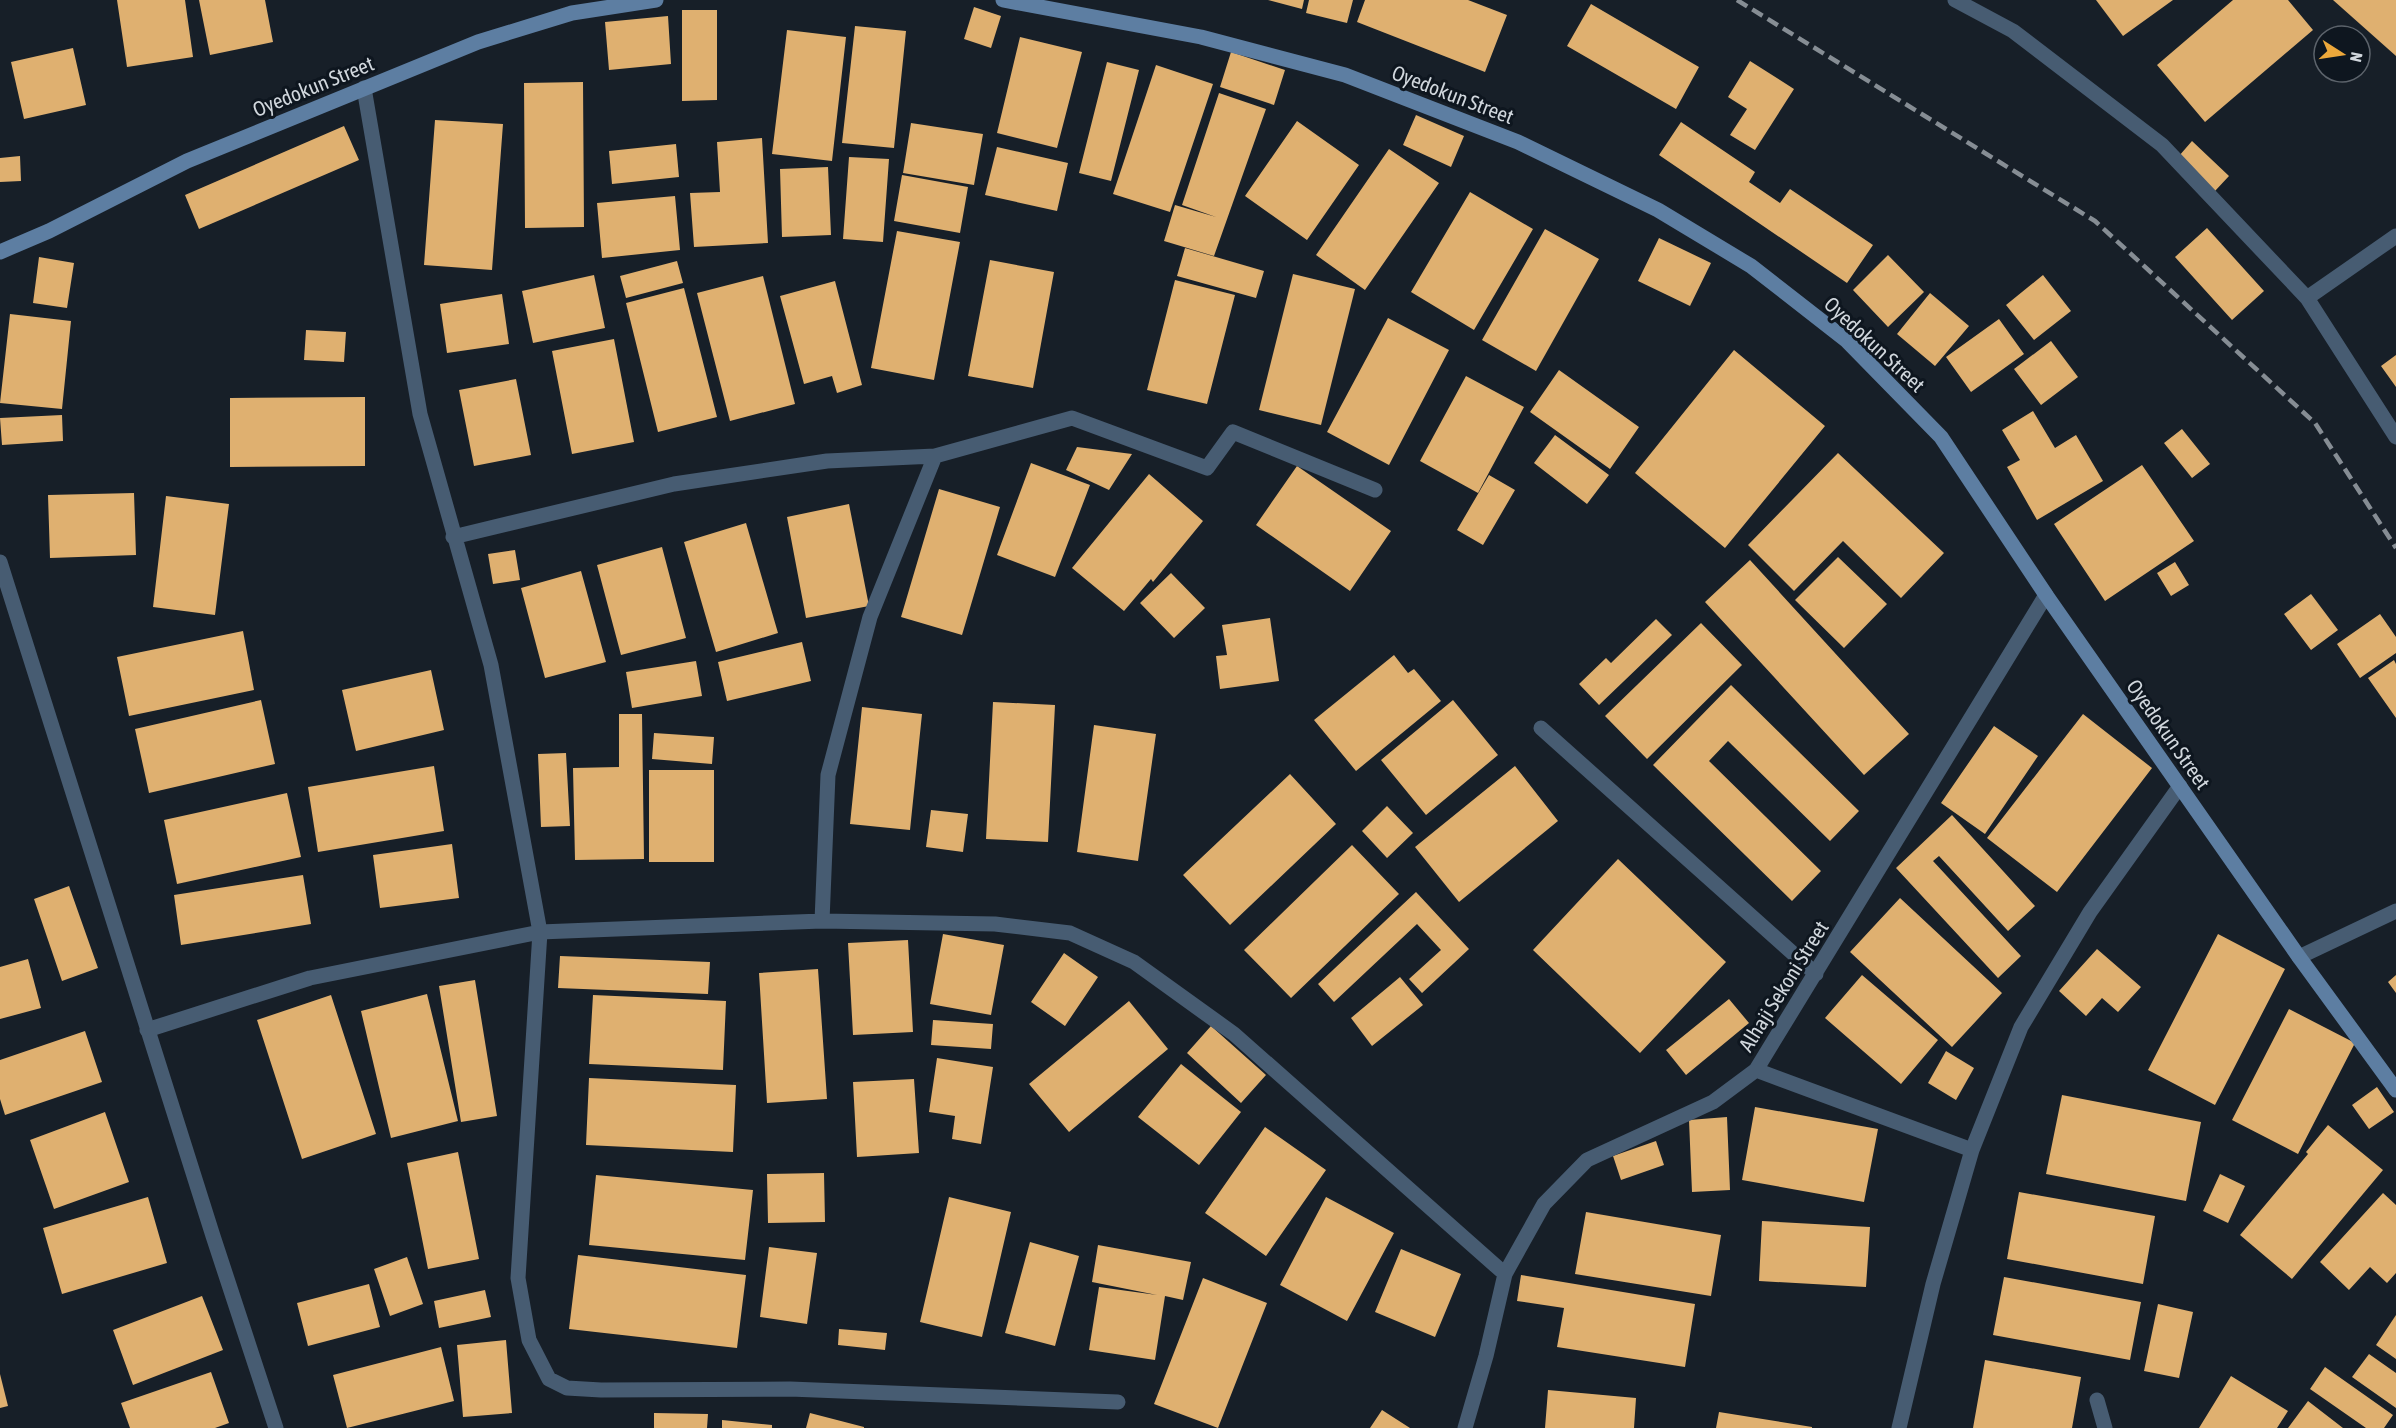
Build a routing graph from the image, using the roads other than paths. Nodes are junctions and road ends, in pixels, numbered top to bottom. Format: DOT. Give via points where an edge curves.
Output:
graph roads {
  1 [pos="656,0"];
  2 [pos="1003,0"];
  3 [pos="1955,0"];
  4 [pos="364,88"];
  5 [pos="2396,236"];
  6 [pos="0,252"];
  7 [pos="2307,298"];
  8 [pos="2396,437"];
  9 [pos="935,456"];
  10 [pos="1375,490"];
  11 [pos="453,537"];
  12 [pos="0,562"];
  13 [pos="2046,596"];
  14 [pos="1541,728"];
  15 [pos="2180,786"];
  16 [pos="2396,911"];
  17 [pos="822,921"];
  18 [pos="540,932"];
  19 [pos="2299,957"];
  20 [pos="1816,974"];
  21 [pos="147,1030"];
  22 [pos="1756,1070"];
  23 [pos="2396,1090"];
  24 [pos="1972,1150"];
  25 [pos="1505,1274"];
  26 [pos="2097,1400"];
  27 [pos="1118,1402"];
  28 [pos="276,1428"];
  29 [pos="1465,1428"];
  30 [pos="1899,1428"];
  31 [pos="2105,1428"];
  1 -- 4 [label="street, Oyedokun Street" via="572,13 478,42"];
  2 -- 13 [label="street, Oyedokun Street" via="1201,37 1345,75 1518,142 1658,210 1751,266 1846,340 1941,437"];
  3 -- 7 [label="street" via="2013,30 2162,145"];
  4 -- 6 [label="street, Oyedokun Street" via="187,161"];
  4 -- 11 [label="street" via="420,414"];
  5 -- 7 [label="street"];
  7 -- 8 [label="street"];
  9 -- 10 [label="street" via="1072,418 1207,468 1233,432"];
  9 -- 11 [label="street" via="827,461 674,484"];
  9 -- 17 [label="street" via="870,617 828,775"];
  11 -- 18 [label="street" via="491,665"];
  12 -- 21 [label="street"];
  13 -- 15 [label="street, Oyedokun Street"];
  13 -- 20 [label="street, Alhaji Sekoni Street"];
  14 -- 20 [label="street"];
  15 -- 19 [label="street, Oyedokun Street"];
  15 -- 24 [label="street" via="2090,912 2021,1027"];
  16 -- 19 [label="street"];
  17 -- 18 [label="street"];
  17 -- 25 [label="street" via="995,924 1070,933 1134,962 1234,1034"];
  18 -- 21 [label="street" via="310,978"];
  18 -- 27 [label="street" via="518,1278 530,1340 549,1379 567,1388 790,1389"];
  19 -- 23 [label="street, Oyedokun Street"];
  20 -- 22 [label="street, Alhaji Sekoni Street"];
  21 -- 28 [label="street"];
  22 -- 24 [label="street"];
  22 -- 25 [label="street, Alhaji Sekoni Street" via="1713,1102 1587,1160 1544,1204"];
  24 -- 30 [label="street" via="1933,1284"];
  25 -- 29 [label="street, Alhaji Sekoni Street"];
  26 -- 31 [label="street"];
}
